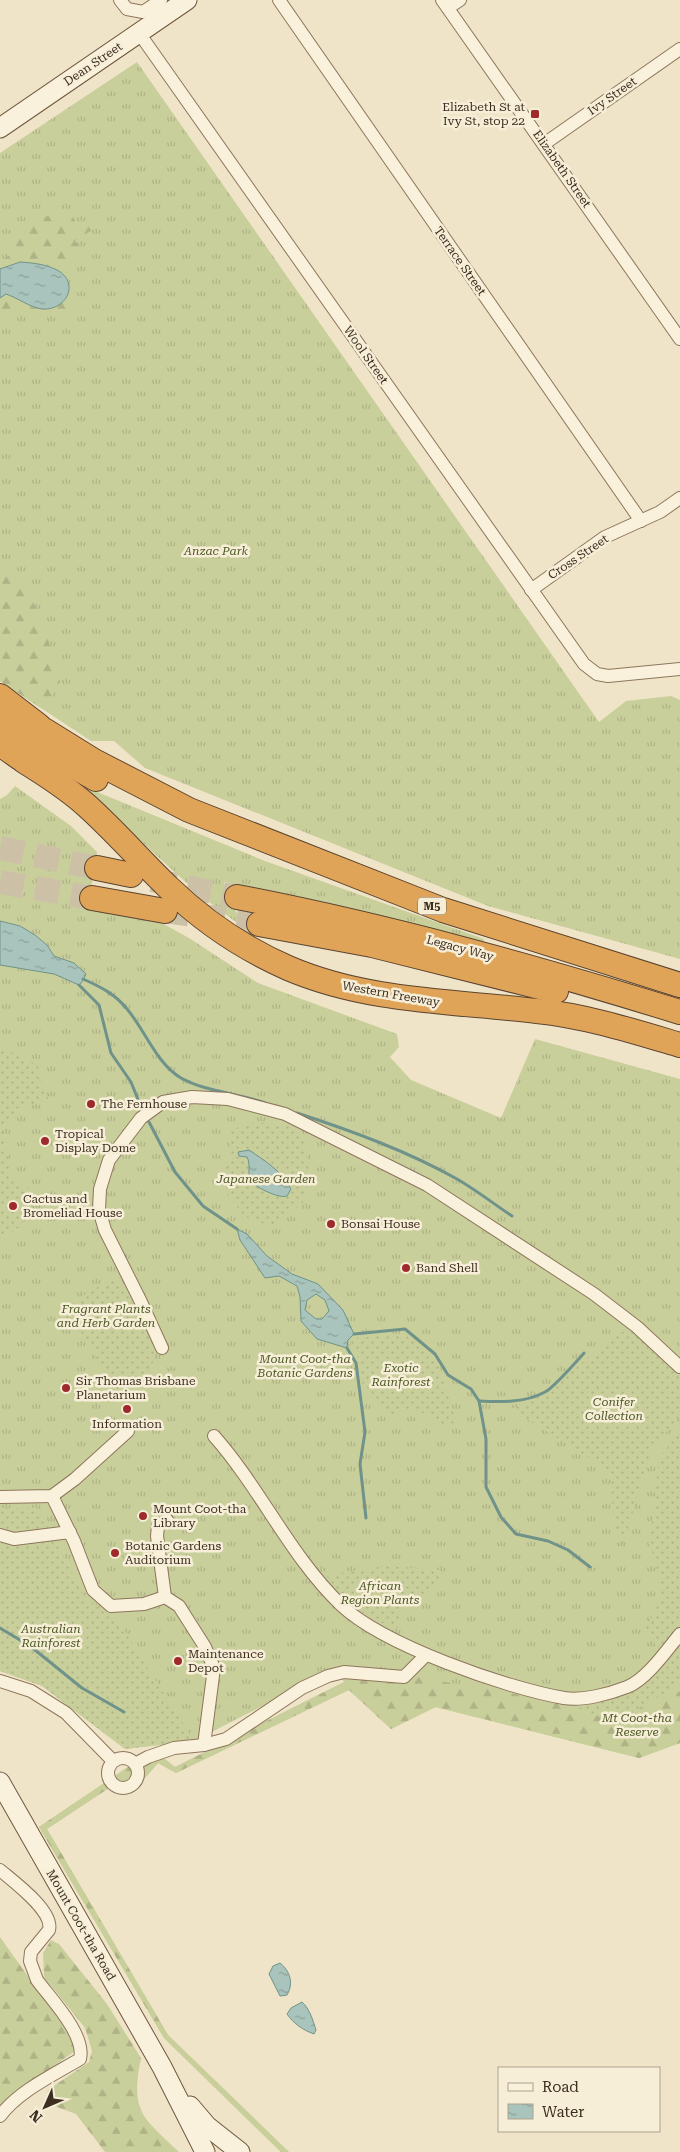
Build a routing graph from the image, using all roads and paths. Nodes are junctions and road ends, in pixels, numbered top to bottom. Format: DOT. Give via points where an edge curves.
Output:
graph roads {
  1 [pos="161,0"];
  2 [pos="187,0"];
  3 [pos="279,0"];
  4 [pos="460,0"];
  5 [pos="445,4"];
  6 [pos="123,5"];
  7 [pos="139,33"];
  8 [pos="680,50"];
  9 [pos="0,128"];
  10 [pos="544,144"];
  11 [pos="680,339"];
  12 [pos="680,498"];
  13 [pos="641,521"];
  14 [pos="531,590"];
  15 [pos="680,669"];
  16 [pos="0,696"];
  17 [pos="0,722"];
  18 [pos="23,746"];
  19 [pos="97,868"];
  20 [pos="131,875"];
  21 [pos="237,897"];
  22 [pos="92,898"];
  23 [pos="165,910"];
  24 [pos="259,924"];
  25 [pos="680,985"];
  26 [pos="680,1012"];
  27 [pos="680,1027"];
  28 [pos="680,1045"];
  29 [pos="162,1348"];
  30 [pos="678,1362"];
  31 [pos="128,1431"];
  32 [pos="214,1436"];
  33 [pos="52,1496"];
  34 [pos="0,1497"];
  35 [pos="167,1520"];
  36 [pos="70,1532"];
  37 [pos="0,1535"];
  38 [pos="165,1597"];
  39 [pos="680,1634"];
  40 [pos="426,1655"];
  41 [pos="0,1681"];
  42 [pos="204,1745"];
  43 [pos="113,1761"];
  44 [pos="135,1764"];
  45 [pos="0,1782"];
  46 [pos="0,1870"];
  47 [pos="162,2067"];
  48 [pos="185,2100"];
  49 [pos="0,2116"];
  50 [pos="205,2152"];
  51 [pos="218,2152"];
  52 [pos="240,2152"];
  1 -- 6 [label="street" via="143,12"];
  2 -- 7 [label="main road, Dean Street"];
  3 -- 13 [label="street, Terrace Street"];
  4 -- 5 [label="street"];
  5 -- 10 [label="street, Elizabeth Street"];
  7 -- 9 [label="main road, Dean Street"];
  7 -- 14 [label="street, Wool Street"];
  8 -- 10 [label="street, Ivy Street"];
  10 -- 11 [label="street, Elizabeth Street"];
  12 -- 13 [label="street, Cross Street"];
  13 -- 14 [label="street, Cross Street" via="606,537"];
  14 -- 15 [label="street, Wool Street" via="584,664 597,674 608,676"];
  16 -- 18 [label="highway, Western Freeway"];
  17 -- 18 [label="highway"];
  18 -- 25 [label="highway, M5" via="133,796 189,810 443,910"];
  18 -- 28 [label="highway, Western Freeway" via="194,910 225,933 287,968 370,993 437,1003 563,1014"];
  19 -- 20 [label="highway"];
  21 -- 26 [label="highway, Legacy Way" via="370,924"];
  22 -- 23 [label="highway"];
  24 -- 27 [label="highway, Legacy Way" via="450,963"];
  29 -- 30 [label="street" via="104,1230 99,1210 100,1189 109,1160 140,1118 163,1102 192,1097 228,1098 285,1114 427,1185 594,1294"];
  31 -- 33 [label="street"];
  32 -- 40 [label="street" via="252,1483 316,1579 343,1607 382,1633"];
  33 -- 34 [label="street"];
  33 -- 36 [label="street"];
  35 -- 38 [label="street" via="158,1526 157,1536"];
  36 -- 37 [label="street" via="14,1539"];
  36 -- 38 [label="street" via="93,1590 111,1606 144,1604"];
  38 -- 42 [label="street" via="179,1606 214,1668"];
  39 -- 40 [label="street" via="652,1668 629,1687 565,1698 506,1683"];
  40 -- 42 [label="street" via="404,1677 344,1672 328,1676 302,1688 226,1739"];
  41 -- 43 [label="street" via="31,1691 66,1713"];
  42 -- 44 [label="street" via="174,1748"];
  43 -- 44 [label="street" via="123,1758"];
  43 -- 44 [label="street" via="108,1769 109,1779 121,1788 134,1782 138,1774"];
  45 -- 47 [label="main road, Mount Coot-tha Road"];
  46 -- 49 [label="street" via="27,1892 48,1920 49,1930 31,1952 30,1961 37,1980 77,2034 82,2052 80,2059 39,2083"];
  47 -- 48 [label="main road, Mount Coot-tha Road"];
  47 -- 50 [label="main road, Mount Coot-tha Road"];
  48 -- 51 [label="main road, Mount Coot-tha Road"];
  48 -- 52 [label="main road" via="207,2126"];
}
